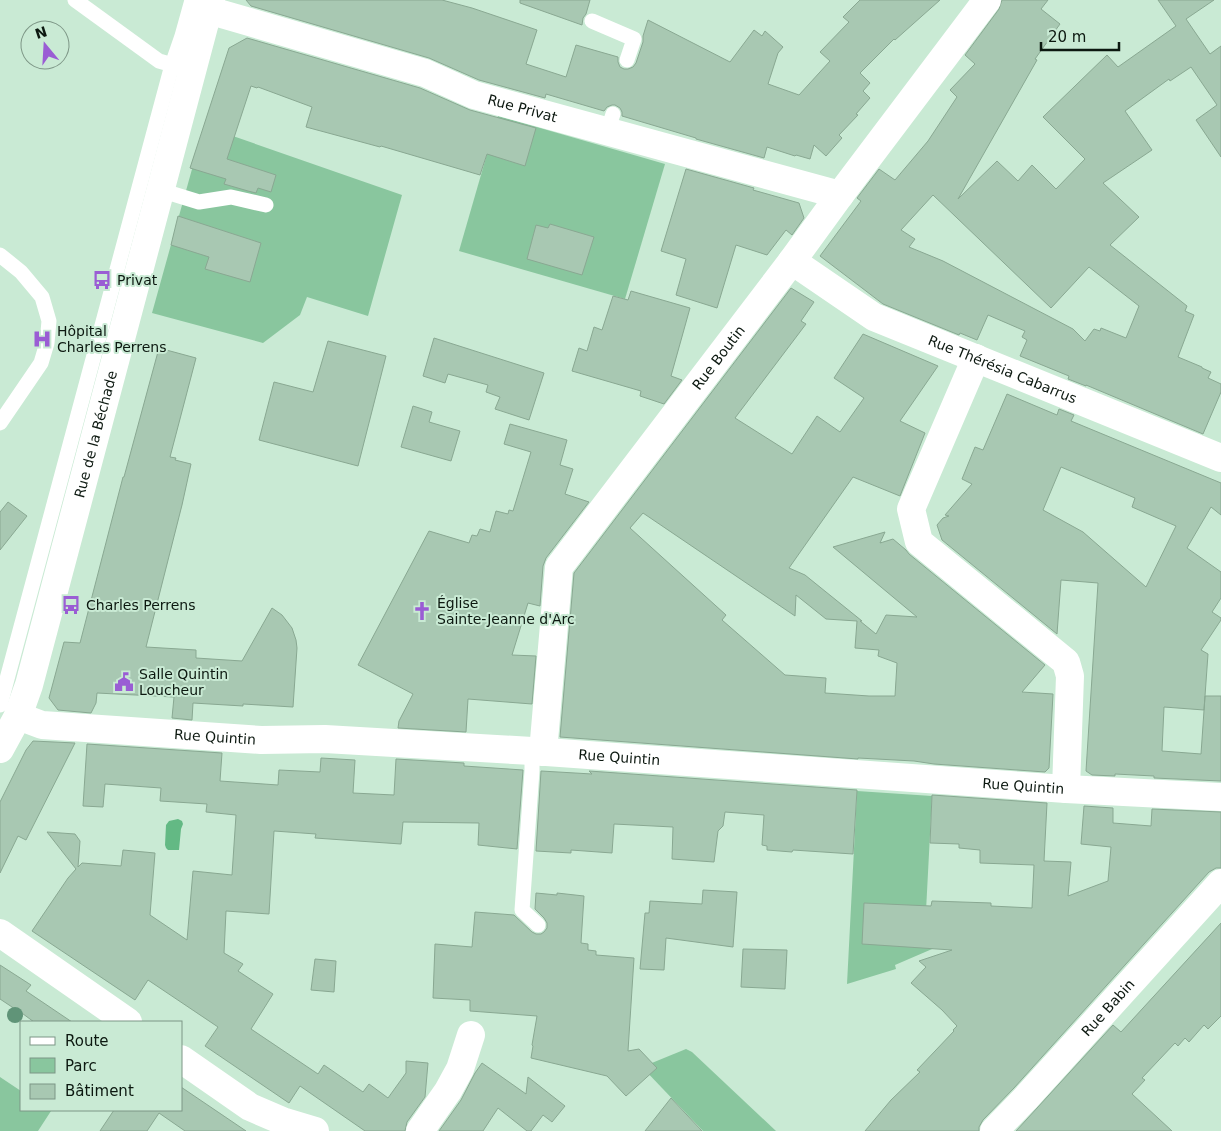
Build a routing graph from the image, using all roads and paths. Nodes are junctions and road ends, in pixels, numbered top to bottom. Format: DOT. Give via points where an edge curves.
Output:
graph roads {
  1 [pos="75,0"];
  2 [pos="987,0"];
  3 [pos="206,2"];
  4 [pos="592,21"];
  5 [pos="627,60"];
  6 [pos="182,68"];
  7 [pos="160,190"];
  8 [pos="840,195"];
  9 [pos="266,206"];
  10 [pos="0,255"];
  11 [pos="792,262"];
  12 [pos="976,358"];
  13 [pos="0,423"];
  14 [pos="1219,453"];
  15 [pos="9,711"];
  16 [pos="0,749"];
  17 [pos="538,751"];
  18 [pos="1066,789"];
  19 [pos="1221,797"];
  20 [pos="1221,883"];
  21 [pos="538,925"];
  22 [pos="0,933"];
  23 [pos="127,1021"];
  24 [pos="471,1035"];
  25 [pos="182,1060"];
  26 [pos="315,1131"];
  27 [pos="420,1131"];
  28 [pos="994,1131"];
  1 -- 6 [label="lane" via="158,61"];
  2 -- 8 [label="street, Rue Boutin"];
  3 -- 6 [label="street, Rue de la Béchade"];
  3 -- 6 [label="lane" via="182,36"];
  3 -- 8 [label="street, Rue Privat" via="425,73 474,95 610,123"];
  4 -- 5 [label="lane" via="634,39"];
  6 -- 7 [label="street, Rue de la Béchade"];
  6 -- 15 [label="lane"];
  7 -- 9 [label="lane" via="199,202 231,197"];
  7 -- 15 [label="street, Rue de la Béchade" via="29,686"];
  8 -- 11 [label="street, Rue Boutin"];
  10 -- 13 [label="lane" via="22,272 42,297 49,321 48,343 41,364"];
  11 -- 12 [label="street, Rue Thérésia Cabarrus" via="874,317"];
  11 -- 17 [label="street, Rue Boutin" via="559,567"];
  12 -- 14 [label="street, Rue Thérésia Cabarrus"];
  12 -- 18 [label="street" via="911,509 919,542 1066,662 1070,676"];
  15 -- 16 [label="street, Rue de la Béchade"];
  15 -- 17 [label="street, Rue Quintin" via="42,725 261,740 325,739"];
  17 -- 18 [label="street, Rue Quintin"];
  17 -- 21 [label="lane" via="532,771 522,910"];
  18 -- 19 [label="street, Rue Quintin"];
  20 -- 28 [label="street, Rue Babin"];
  22 -- 23 [label="street"];
  24 -- 27 [label="street" via="460,1069"];
  25 -- 26 [label="street" via="250,1107"];
}
